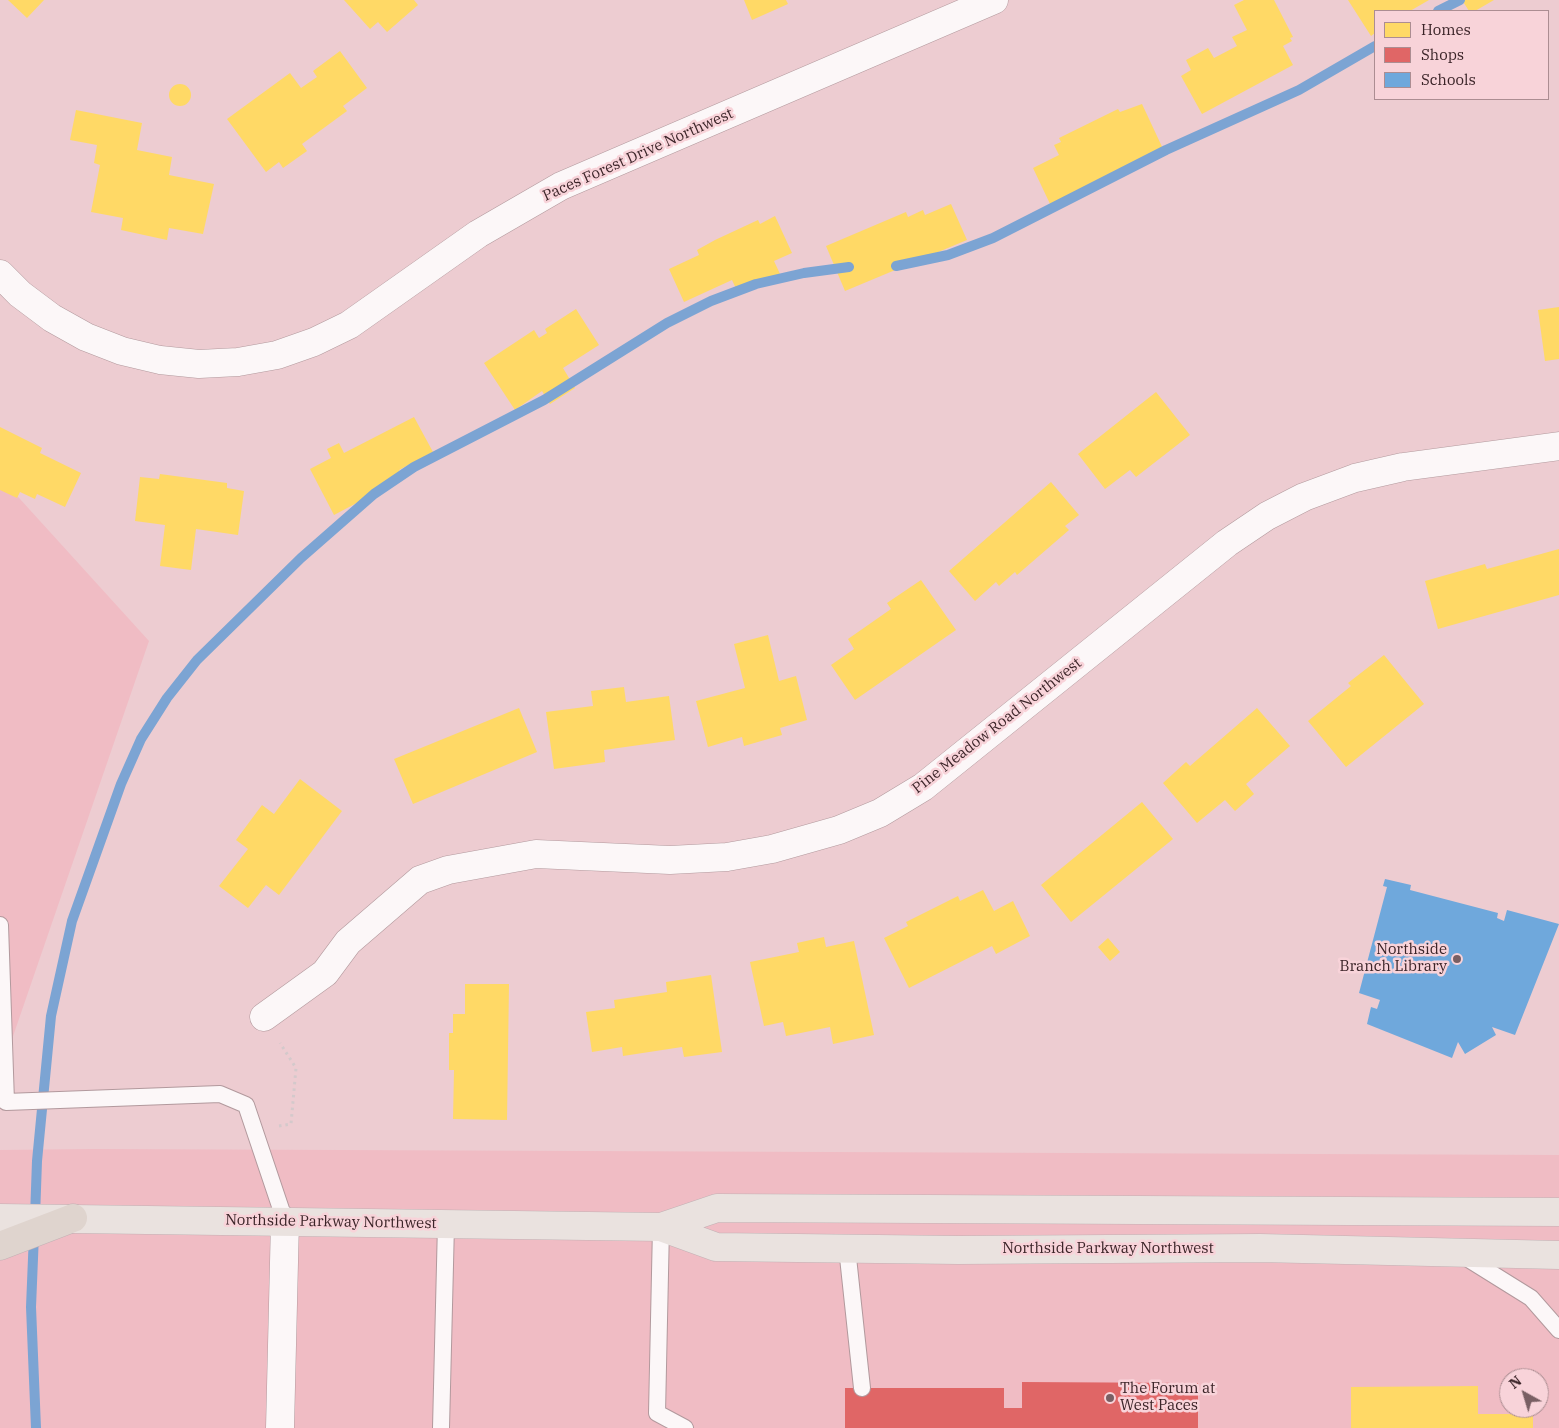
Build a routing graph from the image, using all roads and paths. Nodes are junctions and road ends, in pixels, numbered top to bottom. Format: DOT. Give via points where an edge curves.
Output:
graph roads {
  1 [pos="994,0"];
  2 [pos="966,6"];
  3 [pos="0,274"];
  4 [pos="1559,446"];
  5 [pos="1,933"];
  6 [pos="1,956"];
  7 [pos="264,1017"];
  8 [pos="254,1130"];
  9 [pos="1559,1212"];
  10 [pos="0,1218"];
  11 [pos="73,1218"];
  12 [pos="285,1221"];
  13 [pos="446,1224"];
  14 [pos="661,1227"];
  15 [pos="0,1246"];
  16 [pos="847,1248"];
  17 [pos="1458,1253"];
  18 [pos="1559,1256"];
  19 [pos="1559,1330"];
  20 [pos="862,1388"];
  21 [pos="657,1420"];
  22 [pos="679,1426"];
  23 [pos="280,1428"];
  24 [pos="441,1428"];
  1 -- 2 [label="street, Paces Forest Drive Northwest"];
  2 -- 3 [label="street, Paces Forest Drive Northwest" via="561,186 474,237 349,325 277,355 199,364 122,352 52,318"];
  4 -- 7 [label="street, Pine Meadow Road Northwest" via="1374,473 1304,497 1267,516 1227,543 922,788 880,813 839,830 772,849 727,857 670,860 536,854 448,870 420,880 348,942 325,973"];
  5 -- 6 [label="lane"];
  6 -- 8 [label="lane" via="6,1102 220,1094 246,1105"];
  7 -- 8 [label="path" via="296,1068 291,1124"];
  8 -- 12 [label="lane"];
  9 -- 14 [label="main road, Northside Parkway Northwest" via="717,1208"];
  10 -- 11 [label="main road, Northside Parkway Northwest"];
  11 -- 12 [label="main road, Northside Parkway Northwest"];
  11 -- 15 [label="highway"];
  12 -- 13 [label="main road, Northside Parkway Northwest"];
  12 -- 23 [label="street"];
  13 -- 14 [label="main road, Northside Parkway Northwest"];
  13 -- 24 [label="lane"];
  14 -- 16 [label="main road, Northside Parkway Northwest" via="716,1247"];
  14 -- 21 [label="lane"];
  16 -- 17 [label="main road, Northside Parkway Northwest" via="1260,1248"];
  16 -- 20 [label="lane"];
  17 -- 18 [label="main road, Northside Parkway Northwest"];
  17 -- 19 [label="lane" via="1531,1298"];
  21 -- 22 [label="lane"];
}
